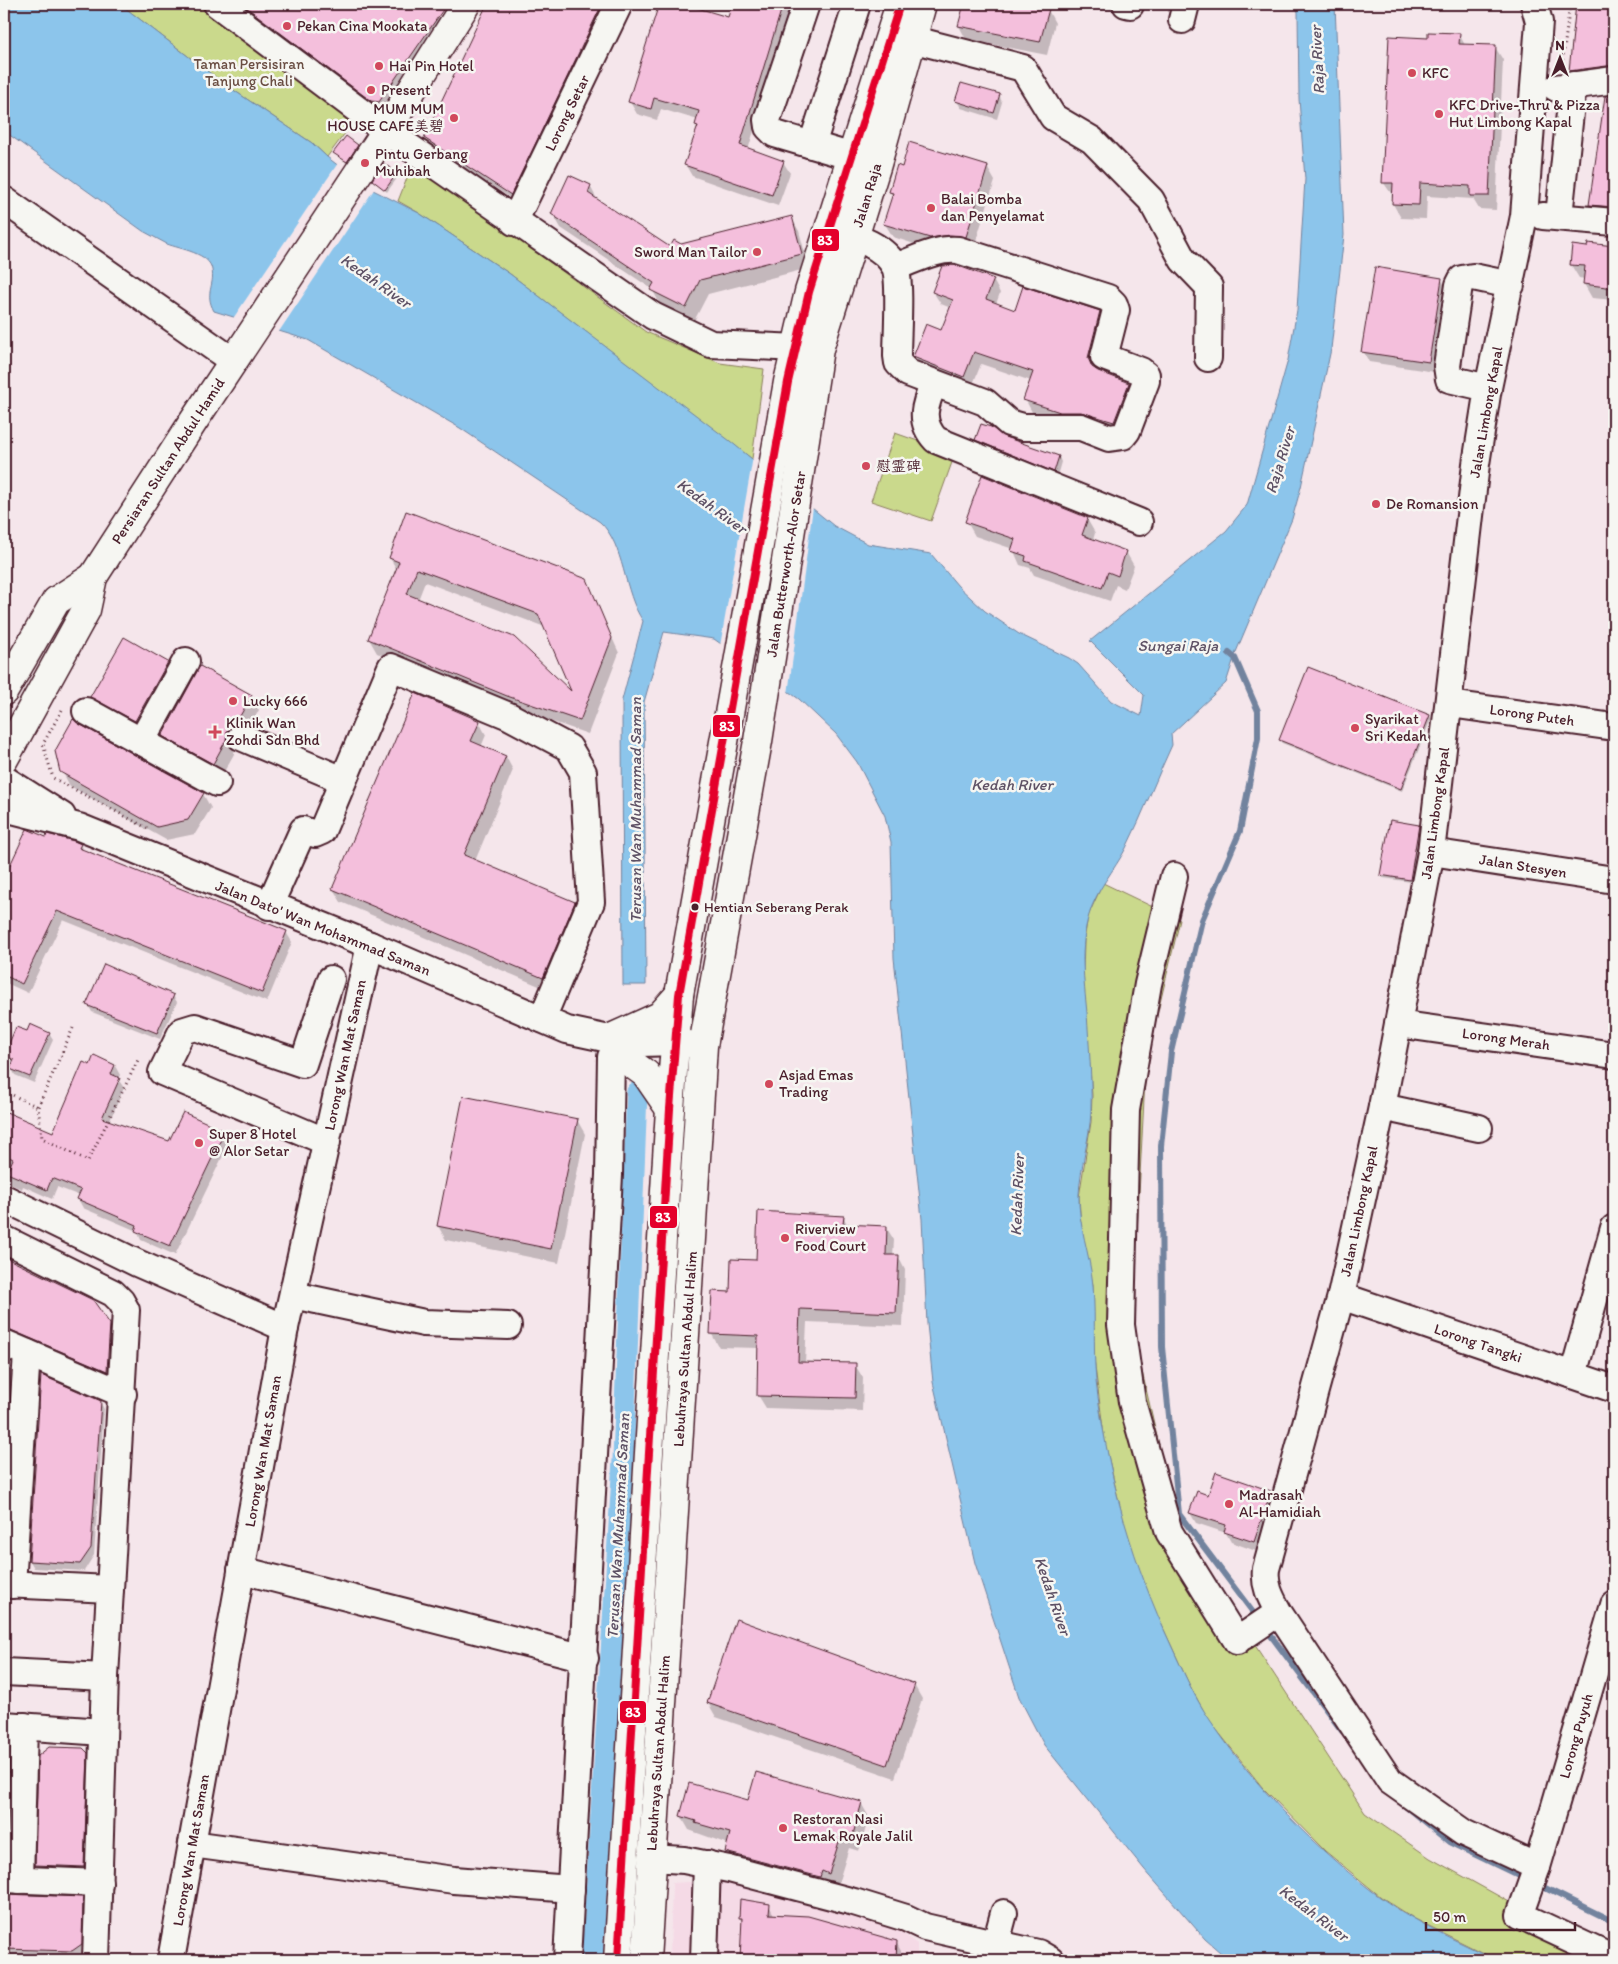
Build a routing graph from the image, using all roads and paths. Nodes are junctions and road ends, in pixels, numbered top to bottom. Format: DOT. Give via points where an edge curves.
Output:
graph roads {
  1 [pos="217,4"];
  2 [pos="466,4"];
  3 [pos="620,4"];
  4 [pos="806,4"];
  5 [pos="857,4"];
  6 [pos="900,4"];
  7 [pos="922,4"];
  8 [pos="1570,4"];
  9 [pos="1541,10"];
  10 [pos="911,39"];
  11 [pos="1614,80"];
  12 [pos="1556,88"];
  13 [pos="381,140"];
  14 [pos="812,145"];
  15 [pos="864,161"];
  16 [pos="4,200"];
  17 [pos="1524,216"];
  18 [pos="1559,216"];
  19 [pos="514,222"];
  20 [pos="1614,222"];
  21 [pos="842,233"];
  22 [pos="895,267"];
  23 [pos="1511,285"];
  24 [pos="807,349"];
  25 [pos="239,353"];
  26 [pos="1208,358"];
  27 [pos="934,383"];
  28 [pos="801,384"];
  29 [pos="1488,388"];
  30 [pos="1139,522"];
  31 [pos="93,577"];
  32 [pos="186,662"];
  33 [pos="4,691"];
  34 [pos="1450,704"];
  35 [pos="86,711"];
  36 [pos="1614,726"];
  37 [pos="726,736"];
  38 [pos="241,737"];
  39 [pos="758,741"];
  40 [pos="141,742"];
  41 [pos="4,759"];
  42 [pos="4,779"];
  43 [pos="343,780"];
  44 [pos="217,783"];
  45 [pos="4,808"];
  46 [pos="79,827"];
  47 [pos="154,832"];
  48 [pos="1431,852"];
  49 [pos="1174,876"];
  50 [pos="1614,880"];
  51 [pos="269,906"];
  52 [pos="370,945"];
  53 [pos="331,979"];
  54 [pos="680,995"];
  55 [pos="542,1019"];
  56 [pos="1398,1024"];
  57 [pos="73,1028"];
  58 [pos="310,1045"];
  59 [pos="615,1052"];
  60 [pos="675,1052"];
  61 [pos="1614,1055"];
  62 [pos="344,1056"];
  63 [pos="703,1056"];
  64 [pos="138,1060"];
  65 [pos="4,1091"];
  66 [pos="38,1107"];
  67 [pos="1382,1107"];
  68 [pos="670,1109"];
  69 [pos="1479,1128"];
  70 [pos="326,1142"];
  71 [pos="4,1198"];
  72 [pos="1614,1228"];
  73 [pos="4,1240"];
  74 [pos="293,1295"];
  75 [pos="1341,1296"];
  76 [pos="508,1326"];
  77 [pos="285,1328"];
  78 [pos="15,1348"];
  79 [pos="1574,1375"];
  80 [pos="1614,1389"];
  81 [pos="123,1394"];
  82 [pos="12,1450"];
  83 [pos="11,1494"];
  84 [pos="241,1570"];
  85 [pos="8,1584"];
  86 [pos="110,1589"];
  87 [pos="1614,1605"];
  88 [pos="1272,1617"];
  89 [pos="585,1658"];
  90 [pos="4,1672"];
  91 [pos="104,1677"];
  92 [pos="14,1726"];
  93 [pos="103,1732"];
  94 [pos="14,1766"];
  95 [pos="13,1831"];
  96 [pos="192,1844"];
  97 [pos="651,1858"];
  98 [pos="707,1864"];
  99 [pos="12,1879"];
  100 [pos="99,1883"];
  101 [pos="571,1889"];
  102 [pos="1529,1889"];
  103 [pos="1004,1913"];
  104 [pos="996,1943"];
  105 [pos="1614,1959"];
  106 [pos="96,1960"];
  107 [pos="171,1960"];
  108 [pos="567,1960"];
  109 [pos="618,1960"];
  110 [pos="646,1960"];
  111 [pos="704,1960"];
  112 [pos="1050,1960"];
  1 -- 13 [label="street"];
  2 -- 13 [label="main road, Persiaran Sultan Abdul Hamid"];
  3 -- 19 [label="street, Lorong Setar"];
  4 -- 14 [label="street" via="767,120 768,128 775,134"];
  5 -- 14 [label="street"];
  6 -- 15 [label="main road, Jalan Raja"];
  7 -- 10 [label="main road, Jalan Raja"];
  8 -- 12 [label="path"];
  9 -- 12 [label="street, Jalan Limbong Kapal"];
  10 -- 15 [label="main road, Jalan Raja"];
  10 -- 26 [label="street" via="1023,68 1053,117 1092,140 1150,200 1183,260 1209,287"];
  11 -- 12 [label="street"];
  12 -- 17 [label="street, Jalan Limbong Kapal"];
  12 -- 18 [label="street"];
  13 -- 19 [label="street"];
  13 -- 25 [label="main road, Persiaran Sultan Abdul Hamid"];
  14 -- 15 [label="street"];
  15 -- 21 [label="main road, Jalan Raja"];
  16 -- 25 [label="street"];
  17 -- 18 [label="street"];
  17 -- 23 [label="street, Jalan Limbong Kapal" via="1509,241"];
  18 -- 20 [label="street"];
  19 -- 24 [label="street" via="652,316 711,344"];
  21 -- 22 [label="street" via="883,253"];
  21 -- 24 [label="main road, Jalan Raja"];
  22 -- 27 [label="street" via="898,363 908,373"];
  22 -- 27 [label="street" via="947,249 958,250 1108,298 1116,310 1104,357 1146,375 1128,431 1116,438 1081,428 1022,427 1009,423 985,402"];
  23 -- 29 [label="street, Jalan Limbong Kapal"];
  23 -- 29 [label="street" via="1473,277 1462,279 1459,285 1447,366 1449,379"];
  24 -- 28 [label="main road, Jalan Raja"];
  25 -- 31 [label="main road, Persiaran Sultan Abdul Hamid"];
  27 -- 30 [label="street" via="924,411 927,428 936,440"];
  28 -- 37 [label="main road, Jalan Butterworth-Alor Setar"];
  28 -- 39 [label="main road, Jalan Butterworth-Alor Setar"];
  29 -- 34 [label="street, Jalan Limbong Kapal" via="1476,464"];
  31 -- 33 [label="main road, Persiaran Sultan Abdul Hamid" via="56,601"];
  31 -- 41 [label="main road, Persiaran Sultan Abdul Hamid" via="86,610"];
  32 -- 40 [label="street"];
  34 -- 36 [label="street, Lorong Puteh"];
  34 -- 48 [label="street, Jalan Limbong Kapal"];
  35 -- 40 [label="street"];
  35 -- 47 [label="path" via="67,701 43,744 53,778"];
  37 -- 54 [label="main road, Lebuhraya Sultan Abdul Halim"];
  38 -- 43 [label="street"];
  39 -- 63 [label="main road, Lebuhraya Sultan Abdul Halim"];
  40 -- 44 [label="street"];
  42 -- 46 [label="street, Jalan Dato' Wan Mohammad Saman"];
  43 -- 51 [label="street" via="322,831 315,834 303,830"];
  43 -- 55 [label="street" via="391,667 509,716 569,748 583,772 591,902"];
  45 -- 46 [label="street, Jalan Dato' Wan Mohammad Saman"];
  46 -- 51 [label="street, Jalan Dato' Wan Mohammad Saman"];
  48 -- 50 [label="street, Jalan Stesyen"];
  48 -- 56 [label="street, Jalan Limbong Kapal"];
  49 -- 88 [label="street" via="1148,984 1126,1110 1121,1325 1132,1402 1169,1532 1241,1639"];
  51 -- 52 [label="street, Jalan Dato' Wan Mohammad Saman"];
  52 -- 55 [label="street, Jalan Dato' Wan Mohammad Saman"];
  52 -- 62 [label="street, Lorong Wan Mat Saman"];
  53 -- 58 [label="street"];
  54 -- 59 [label="main road" via="660,1016"];
  54 -- 60 [label="main road, Lebuhraya Sultan Abdul Halim"];
  55 -- 59 [label="street, Jalan Dato' Wan Mohammad Saman"];
  56 -- 61 [label="street, Lorong Merah"];
  56 -- 67 [label="street, Jalan Limbong Kapal"];
  57 -- 66 [label="path"];
  58 -- 62 [label="street"];
  58 -- 70 [label="street" via="303,1064 195,1027 188,1028 182,1031 162,1072"];
  59 -- 60 [label="street, Jalan Dato' Wan Mohammad Saman" via="642,1043"];
  59 -- 68 [label="main road" via="646,1074"];
  59 -- 89 [label="street"];
  60 -- 63 [label="street, Jalan Dato' Wan Mohammad Saman"];
  60 -- 68 [label="main road, Lebuhraya Sultan Abdul Halim"];
  62 -- 70 [label="street, Lorong Wan Mat Saman"];
  63 -- 97 [label="main road, Lebuhraya Sultan Abdul Halim"];
  64 -- 66 [label="path" via="88,1161 42,1138"];
  65 -- 66 [label="path"];
  67 -- 69 [label="street"];
  67 -- 75 [label="street, Jalan Limbong Kapal"];
  68 -- 109 [label="main road, Lebuhraya Sultan Abdul Halim"];
  70 -- 74 [label="street, Lorong Wan Mat Saman"];
  71 -- 77 [label="street" via="137,1263"];
  72 -- 79 [label="street"];
  73 -- 81 [label="street" via="113,1293 121,1301 126,1310"];
  74 -- 76 [label="street" via="424,1323"];
  74 -- 77 [label="street, Lorong Wan Mat Saman"];
  75 -- 79 [label="street, Lorong Tangki"];
  75 -- 102 [label="street, Jalan Limbong Kapal" via="1266,1569 1268,1592 1390,1781 1464,1833"];
  77 -- 84 [label="street, Lorong Wan Mat Saman"];
  78 -- 81 [label="street"];
  78 -- 82 [label="street"];
  79 -- 80 [label="street, Lorong Tangki"];
  81 -- 86 [label="street"];
  82 -- 83 [label="street"];
  83 -- 85 [label="street"];
  84 -- 89 [label="street"];
  84 -- 96 [label="street, Lorong Wan Mat Saman"];
  85 -- 86 [label="street"];
  86 -- 91 [label="street"];
  87 -- 102 [label="street, Lorong Puyuh"];
  89 -- 101 [label="street"];
  90 -- 91 [label="street"];
  91 -- 93 [label="street"];
  92 -- 93 [label="street"];
  92 -- 94 [label="street"];
  93 -- 100 [label="street"];
  94 -- 95 [label="street"];
  95 -- 99 [label="street"];
  96 -- 101 [label="street" via="454,1880"];
  96 -- 107 [label="street, Lorong Wan Mat Saman"];
  97 -- 98 [label="street"];
  97 -- 110 [label="main road, Lebuhraya Sultan Abdul Halim"];
  98 -- 104 [label="street" via="854,1902 925,1927"];
  98 -- 111 [label="street"];
  99 -- 100 [label="street"];
  100 -- 106 [label="street"];
  101 -- 108 [label="street"];
  102 -- 105 [label="street"];
  103 -- 104 [label="street"];
  104 -- 112 [label="street" via="1038,1953"];
}
